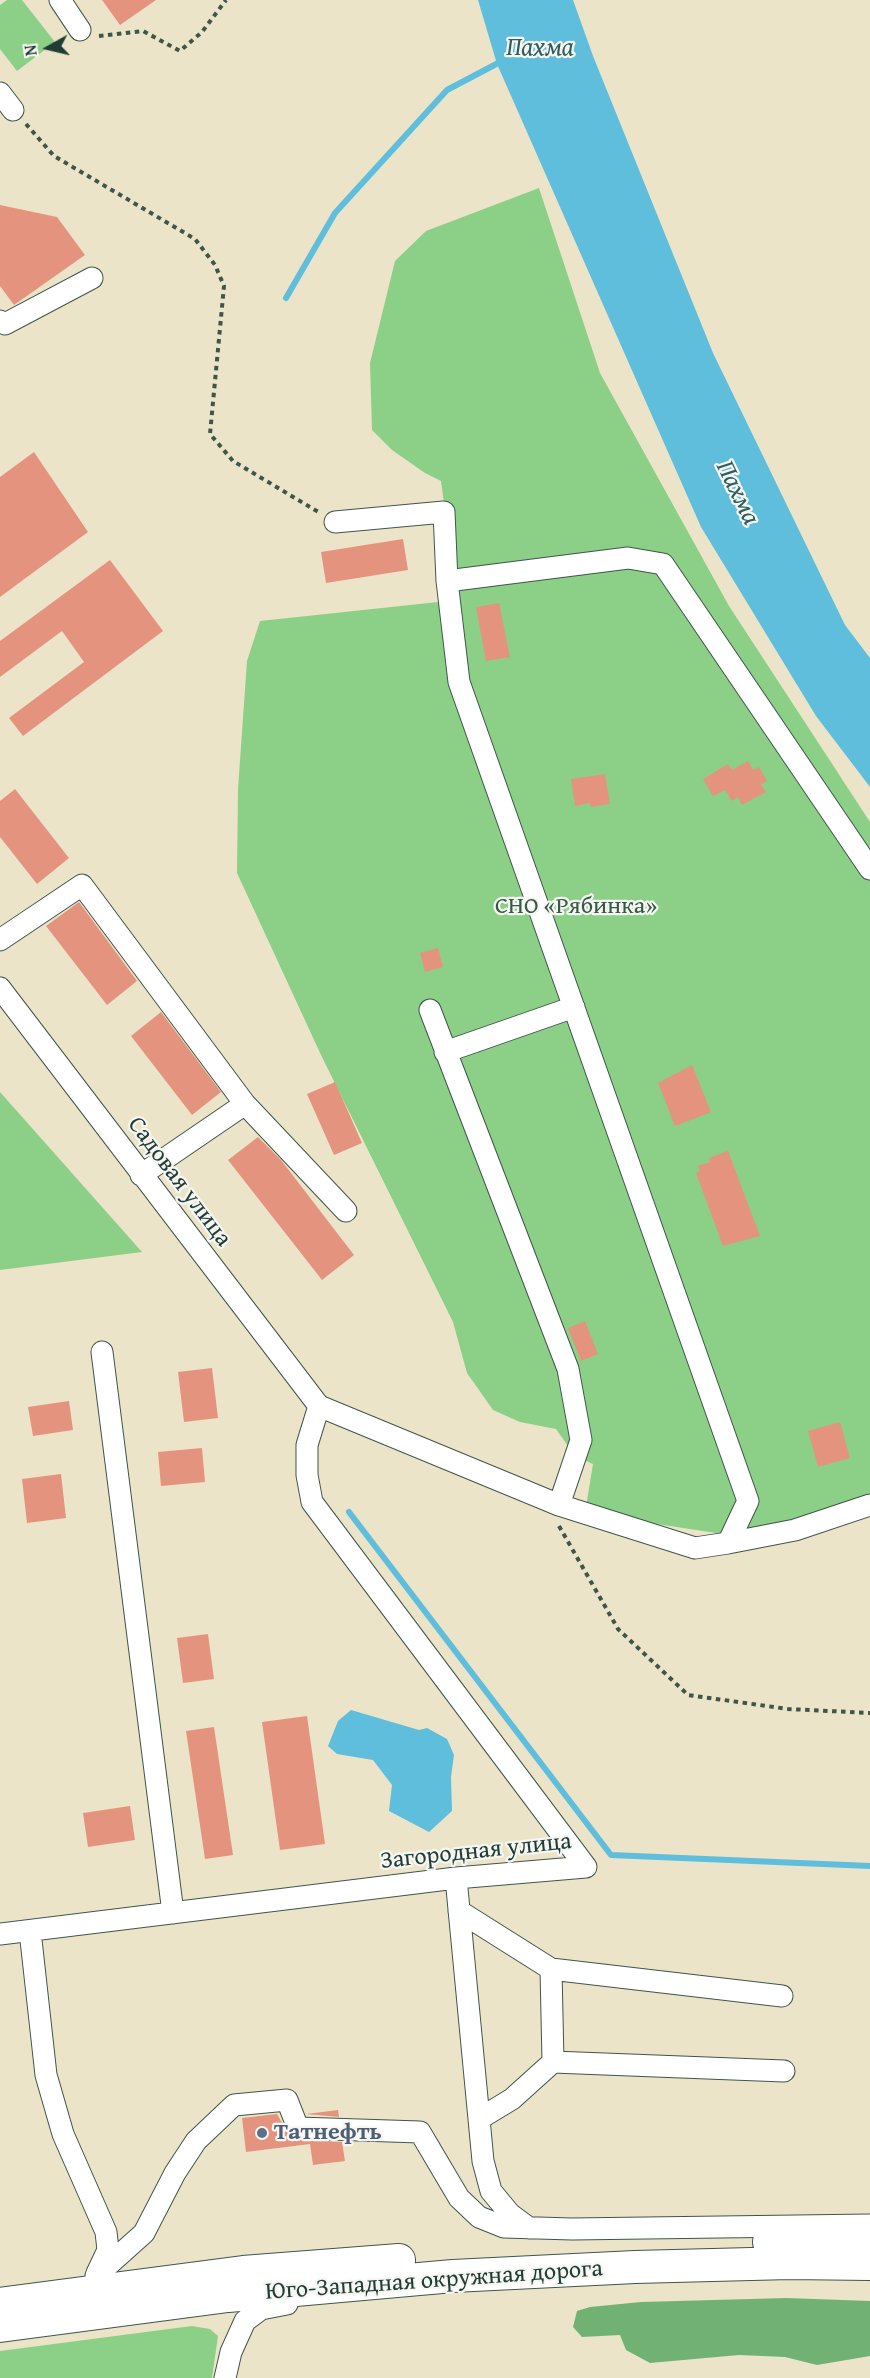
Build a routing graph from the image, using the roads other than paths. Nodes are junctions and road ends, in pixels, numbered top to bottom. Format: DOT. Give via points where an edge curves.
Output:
graph roads {
  1 [pos="60,0"];
  2 [pos="80,30"];
  3 [pos="0,93"];
  4 [pos="13,110"];
  5 [pos="92,278"];
  6 [pos="0,321"];
  7 [pos="335,522"];
  8 [pos="447,581"];
  9 [pos="870,869"];
  10 [pos="0,940"];
  11 [pos="0,988"];
  12 [pos="574,1007"];
  13 [pos="430,1010"];
  14 [pos="445,1052"];
  15 [pos="245,1104"];
  16 [pos="141,1175"];
  17 [pos="346,1211"];
  18 [pos="102,1352"];
  19 [pos="319,1406"];
  20 [pos="551,1502"];
  21 [pos="870,1505"];
  22 [pos="728,1543"];
  23 [pos="456,1878"];
  24 [pos="459,1911"];
  25 [pos="173,1913"];
  26 [pos="30,1931"];
  27 [pos="0,1934"];
  28 [pos="551,1969"];
  29 [pos="782,1996"];
  30 [pos="553,2062"];
  31 [pos="784,2071"];
  32 [pos="479,2119"];
  33 [pos="870,2225"];
  34 [pos="529,2228"];
  35 [pos="870,2241"];
  36 [pos="870,2264"];
  37 [pos="96,2276"];
  38 [pos="346,2286"];
  39 [pos="50,2296"];
  40 [pos="0,2304"];
  41 [pos="0,2326"];
  42 [pos="225,2378"];
  1 -- 2 [label="street"];
  3 -- 4 [label="street"];
  5 -- 6 [label="street" via="5,324"];
  7 -- 8 [label="street" via="444,512"];
  8 -- 9 [label="street" via="628,558 663,564"];
  8 -- 12 [label="street" via="459,682"];
  10 -- 15 [label="street" via="82,885"];
  11 -- 16 [label="street, Садовая улица"];
  12 -- 14 [label="street"];
  12 -- 22 [label="street" via="748,1501"];
  13 -- 14 [label="street"];
  14 -- 20 [label="street" via="568,1369 581,1440"];
  15 -- 16 [label="street"];
  15 -- 17 [label="street"];
  16 -- 19 [label="street, Садовая улица"];
  18 -- 25 [label="street"];
  19 -- 20 [label="street"];
  19 -- 23 [label="street, Загородная улица" via="307,1445 312,1502 586,1867"];
  20 -- 22 [label="street" via="695,1548"];
  21 -- 22 [label="street" via="795,1530"];
  23 -- 24 [label="street"];
  23 -- 25 [label="street, Загородная улица"];
  24 -- 28 [label="street"];
  24 -- 32 [label="street"];
  25 -- 26 [label="street, Загородная улица"];
  26 -- 27 [label="street, Загородная улица"];
  26 -- 37 [label="street" via="46,2075 63,2134 106,2232 108,2250"];
  28 -- 29 [label="street"];
  28 -- 30 [label="street"];
  30 -- 31 [label="street"];
  30 -- 32 [label="street" via="512,2099"];
  32 -- 34 [label="street" via="491,2191 510,2214"];
  33 -- 34 [label="street"];
  34 -- 37 [label="street" via="504,2227 478,2217 459,2198 420,2132 298,2128 287,2100 234,2104 196,2141 174,2173 144,2232"];
  35 -- 39 [label="highway, Юго-Западная окружная дорога" via="679,2244 465,2255 243,2272"];
  36 -- 38 [label="highway, Юго-Западная окружная дорога" via="636,2266"];
  37 -- 39 [label="street"];
  38 -- 41 [label="highway, Юго-Западная окружная дорога"];
  38 -- 42 [label="street" via="252,2313 237,2336"];
  39 -- 40 [label="highway, Юго-Западная окружная дорога"];
}
